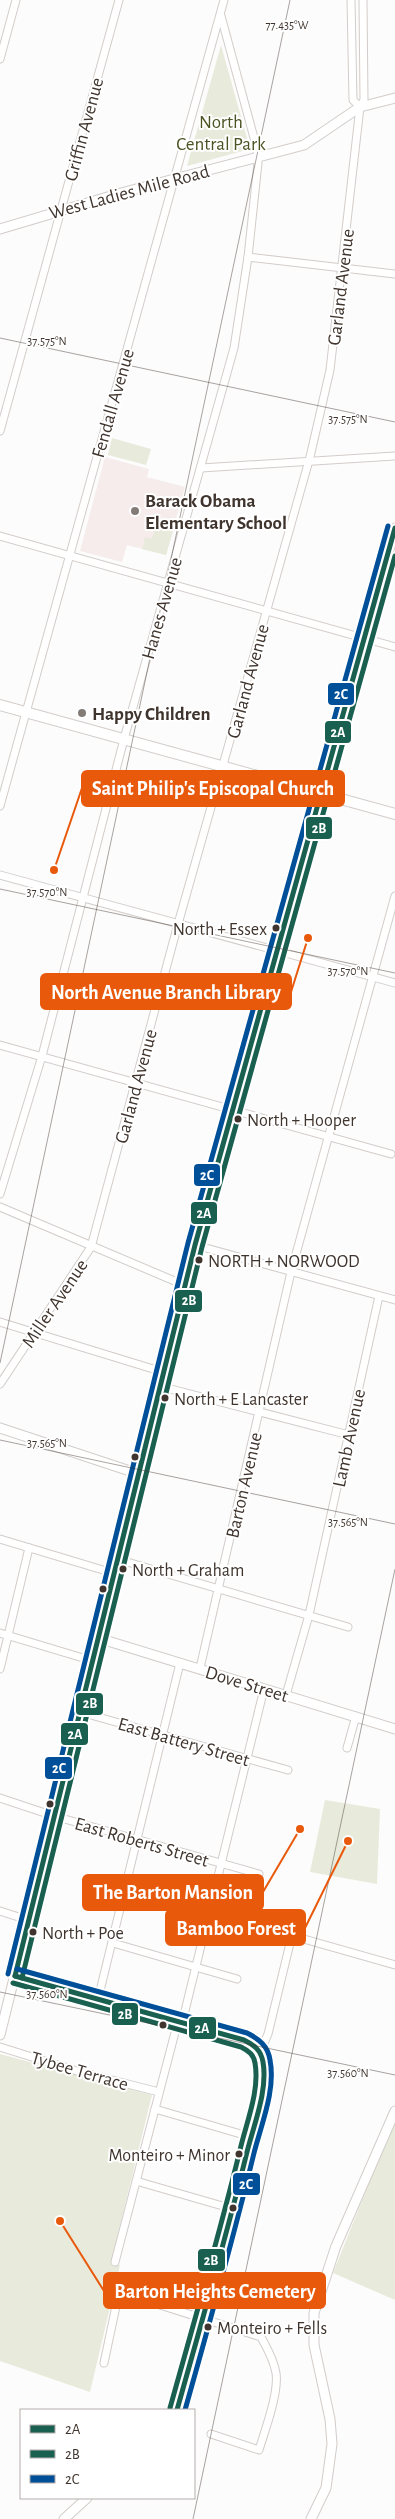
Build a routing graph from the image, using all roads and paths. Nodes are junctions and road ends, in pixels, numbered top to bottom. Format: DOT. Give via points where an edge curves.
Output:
graph roads {
  1 [pos="16,0"];
  2 [pos="119,0"];
  3 [pos="224,0"];
  4 [pos="351,0"];
  5 [pos="363,0"];
  6 [pos="221,16"];
  7 [pos="0,59"];
  8 [pos="395,98"];
  9 [pos="360,107"];
  10 [pos="258,156"];
  11 [pos="175,178"];
  12 [pos="62,209"];
  13 [pos="0,229"];
  14 [pos="248,257"];
  15 [pos="342,268"];
  16 [pos="395,274"];
  17 [pos="0,431"];
  18 [pos="395,456"];
  19 [pos="308,462"];
  20 [pos="201,468"];
  21 [pos="395,528"];
  22 [pos="0,536"];
  23 [pos="69,556"];
  24 [pos="167,584"];
  25 [pos="266,611"];
  26 [pos="364,638"];
  27 [pos="395,647"];
  28 [pos="0,705"];
  29 [pos="26,712"];
  30 [pos="124,739"];
  31 [pos="223,766"];
  32 [pos="321,793"];
  33 [pos="0,806"];
  34 [pos="395,814"];
  35 [pos="0,875"];
  36 [pos="395,896"];
  37 [pos="84,898"];
  38 [pos="178,924"];
  39 [pos="275,951"];
  40 [pos="373,977"];
  41 [pos="395,983"];
  42 [pos="0,1045"];
  43 [pos="42,1056"];
  44 [pos="136,1082"];
  45 [pos="233,1109"];
  46 [pos="328,1136"];
  47 [pos="390,1154"];
  48 [pos="0,1194"];
  49 [pos="0,1206"];
  50 [pos="195,1245"];
  51 [pos="91,1247"];
  52 [pos="290,1272"];
  53 [pos="184,1285"];
  54 [pos="379,1296"];
  55 [pos="395,1300"];
  56 [pos="0,1322"];
  57 [pos="34,1332"];
  58 [pos="163,1372"];
  59 [pos="0,1384"];
  60 [pos="159,1386"];
  61 [pos="260,1411"];
  62 [pos="0,1428"];
  63 [pos="349,1435"];
  64 [pos="139,1474"];
  65 [pos="0,1538"];
  66 [pos="29,1548"];
  67 [pos="116,1559"];
  68 [pos="113,1573"];
  69 [pos="219,1590"];
  70 [pos="309,1615"];
  71 [pos="348,1626"];
  72 [pos="0,1633"];
  73 [pos="8,1636"];
  74 [pos="98,1638"];
  75 [pos="92,1661"];
  76 [pos="180,1663"];
  77 [pos="200,1668"];
  78 [pos="0,1670"];
  79 [pos="264,1689"];
  80 [pos="286,1696"];
  81 [pos="80,1712"];
  82 [pos="356,1716"];
  83 [pos="395,1729"];
  84 [pos="162,1735"];
  85 [pos="347,1748"];
  86 [pos="247,1758"];
  87 [pos="288,1770"];
  88 [pos="0,1798"];
  89 [pos="54,1816"];
  90 [pos="137,1839"];
  91 [pos="221,1863"];
  92 [pos="259,1874"];
  93 [pos="0,1911"];
  94 [pos="210,1912"];
  95 [pos="28,1920"];
  96 [pos="292,1936"];
  97 [pos="113,1943"];
  98 [pos="195,1966"];
  99 [pos="395,1966"];
  100 [pos="15,1976"];
  101 [pos="237,1979"];
  102 [pos="98,1999"];
  103 [pos="180,2022"];
  104 [pos="1,2025"];
  105 [pos="0,2035"];
  106 [pos="0,2048"];
  107 [pos="260,2052"];
  108 [pos="159,2092"];
  109 [pos="155,2109"];
  110 [pos="395,2111"];
  111 [pos="251,2137"];
  112 [pos="136,2181"];
  113 [pos="233,2210"];
  114 [pos="115,2262"];
  115 [pos="203,2319"];
  116 [pos="104,2363"];
  117 [pos="177,2409"];
  118 [pos="211,2434"];
  119 [pos="86,2499"];
  120 [pos="64,2519"];
  121 [pos="311,2519"];
  1 -- 7 [label="street"];
  2 -- 12 [label="street, Griffin Avenue"];
  3 -- 6 [label="street, Fendall Avenue"];
  4 -- 9 [label="street, Garland Avenue" via="353,100"];
  5 -- 9 [label="street, Garland Avenue" via="364,100"];
  6 -- 10 [label="street, Hanes Avenue"];
  6 -- 11 [label="street, Fendall Avenue"];
  8 -- 9 [label="street, West Ladies Mile Road"];
  9 -- 10 [label="street, West Ladies Mile Road" via="309,143"];
  9 -- 15 [label="street, Garland Avenue"];
  10 -- 11 [label="street, West Ladies Mile Road"];
  10 -- 14 [label="street, Hanes Avenue"];
  11 -- 12 [label="street, West Ladies Mile Road"];
  11 -- 23 [label="street, Fendall Avenue"];
  12 -- 13 [label="street, West Ladies Mile Road"];
  12 -- 17 [label="street, Griffin Avenue"];
  14 -- 15 [label="street"];
  14 -- 20 [label="street, Hanes Avenue" via="234,348"];
  15 -- 16 [label="street"];
  15 -- 19 [label="street, Garland Avenue" via="330,370"];
  18 -- 19 [label="street"];
  19 -- 20 [label="street"];
  19 -- 25 [label="street, Garland Avenue"];
  20 -- 24 [label="street, Hanes Avenue"];
  21 -- 26 [label="street"];
  22 -- 23 [label="street"];
  23 -- 24 [label="street"];
  23 -- 29 [label="street, Fendall Avenue"];
  24 -- 25 [label="street"];
  24 -- 30 [label="street, Hanes Avenue"];
  25 -- 26 [label="street"];
  25 -- 31 [label="street, Garland Avenue"];
  26 -- 27 [label="street"];
  26 -- 32 [label="street"];
  28 -- 29 [label="main road"];
  29 -- 30 [label="main road"];
  29 -- 33 [label="street, Fendall Avenue"];
  30 -- 31 [label="main road"];
  30 -- 37 [label="street, Hanes Avenue"];
  31 -- 32 [label="main road"];
  31 -- 38 [label="street, Garland Avenue"];
  32 -- 34 [label="main road"];
  32 -- 39 [label="street"];
  35 -- 37 [label="street"];
  36 -- 40 [label="street, Barton Avenue"];
  37 -- 38 [label="street"];
  37 -- 43 [label="street, Hanes Avenue"];
  38 -- 39 [label="street"];
  38 -- 44 [label="street, Garland Avenue"];
  39 -- 40 [label="street"];
  39 -- 45 [label="street"];
  40 -- 41 [label="street"];
  40 -- 46 [label="street, Barton Avenue"];
  42 -- 43 [label="street"];
  43 -- 44 [label="street"];
  43 -- 48 [label="street, Hanes Avenue"];
  44 -- 45 [label="street"];
  44 -- 51 [label="street, Garland Avenue"];
  45 -- 46 [label="street"];
  45 -- 50 [label="street"];
  46 -- 47 [label="street"];
  46 -- 52 [label="street, Barton Avenue"];
  49 -- 51 [label="street"];
  50 -- 52 [label="street"];
  50 -- 53 [label="street"];
  51 -- 53 [label="street"];
  51 -- 57 [label="street, Miller Avenue"];
  52 -- 54 [label="street"];
  52 -- 61 [label="street, Barton Avenue"];
  53 -- 58 [label="street"];
  54 -- 55 [label="street"];
  54 -- 63 [label="street, Lamb Avenue"];
  56 -- 57 [label="street"];
  57 -- 58 [label="street"];
  57 -- 59 [label="street, Miller Avenue"];
  58 -- 60 [label="street"];
  60 -- 61 [label="street"];
  60 -- 64 [label="street"];
  61 -- 63 [label="street"];
  61 -- 69 [label="street, Barton Avenue"];
  62 -- 64 [label="street"];
  63 -- 70 [label="street, Lamb Avenue"];
  64 -- 67 [label="street"];
  65 -- 66 [label="street"];
  66 -- 68 [label="street"];
  66 -- 73 [label="street"];
  67 -- 68 [label="street"];
  67 -- 69 [label="street"];
  68 -- 74 [label="street"];
  69 -- 70 [label="street"];
  69 -- 77 [label="street, Barton Avenue"];
  70 -- 71 [label="street"];
  70 -- 80 [label="street, Lamb Avenue"];
  72 -- 73 [label="street"];
  73 -- 75 [label="street"];
  73 -- 78 [label="street"];
  74 -- 75 [label="street"];
  74 -- 76 [label="street, Dove Street"];
  75 -- 81 [label="street"];
  76 -- 77 [label="street, Dove Street"];
  76 -- 84 [label="street"];
  77 -- 79 [label="street, Dove Street"];
  79 -- 80 [label="street, Dove Street"];
  79 -- 86 [label="street"];
  80 -- 82 [label="street, Dove Street"];
  81 -- 84 [label="street, East Battery Street"];
  81 -- 89 [label="street"];
  82 -- 83 [label="street, Dove Street"];
  82 -- 85 [label="street"];
  84 -- 86 [label="street, East Battery Street"];
  84 -- 90 [label="street"];
  86 -- 87 [label="street, East Battery Street"];
  86 -- 91 [label="street"];
  88 -- 89 [label="street, East Roberts Street"];
  89 -- 90 [label="street, East Roberts Street"];
  89 -- 95 [label="street"];
  90 -- 91 [label="street, East Roberts Street"];
  90 -- 97 [label="street"];
  91 -- 92 [label="street, East Roberts Street"];
  91 -- 94 [label="street"];
  93 -- 95 [label="street"];
  94 -- 96 [label="street"];
  94 -- 98 [label="street"];
  95 -- 100 [label="street"];
  96 -- 99 [label="street"];
  96 -- 107 [label="street" via="268,2034"];
  97 -- 98 [label="street"];
  97 -- 102 [label="street"];
  98 -- 101 [label="street"];
  98 -- 103 [label="street"];
  100 -- 102 [label="street"];
  100 -- 104 [label="street"];
  102 -- 103 [label="street"];
  103 -- 107 [label="street" via="251,2042"];
  103 -- 108 [label="street"];
  104 -- 105 [label="street"];
  106 -- 108 [label="street, Tybee Terrace"];
  107 -- 111 [label="street" via="264,2076"];
  108 -- 109 [label="street"];
  109 -- 111 [label="street"];
  109 -- 112 [label="street"];
  110 -- 121 [label="street" via="336,2246 314,2313 314,2345 330,2419 332,2444 326,2488"];
  111 -- 113 [label="street"];
  112 -- 113 [label="street"];
  112 -- 114 [label="street"];
  113 -- 115 [label="street"];
  115 -- 116 [label="street" via="119,2292"];
  115 -- 117 [label="street"];
  115 -- 118 [label="street" via="261,2337 276,2374 276,2388 259,2450"];
  119 -- 120 [label="street"];
}
